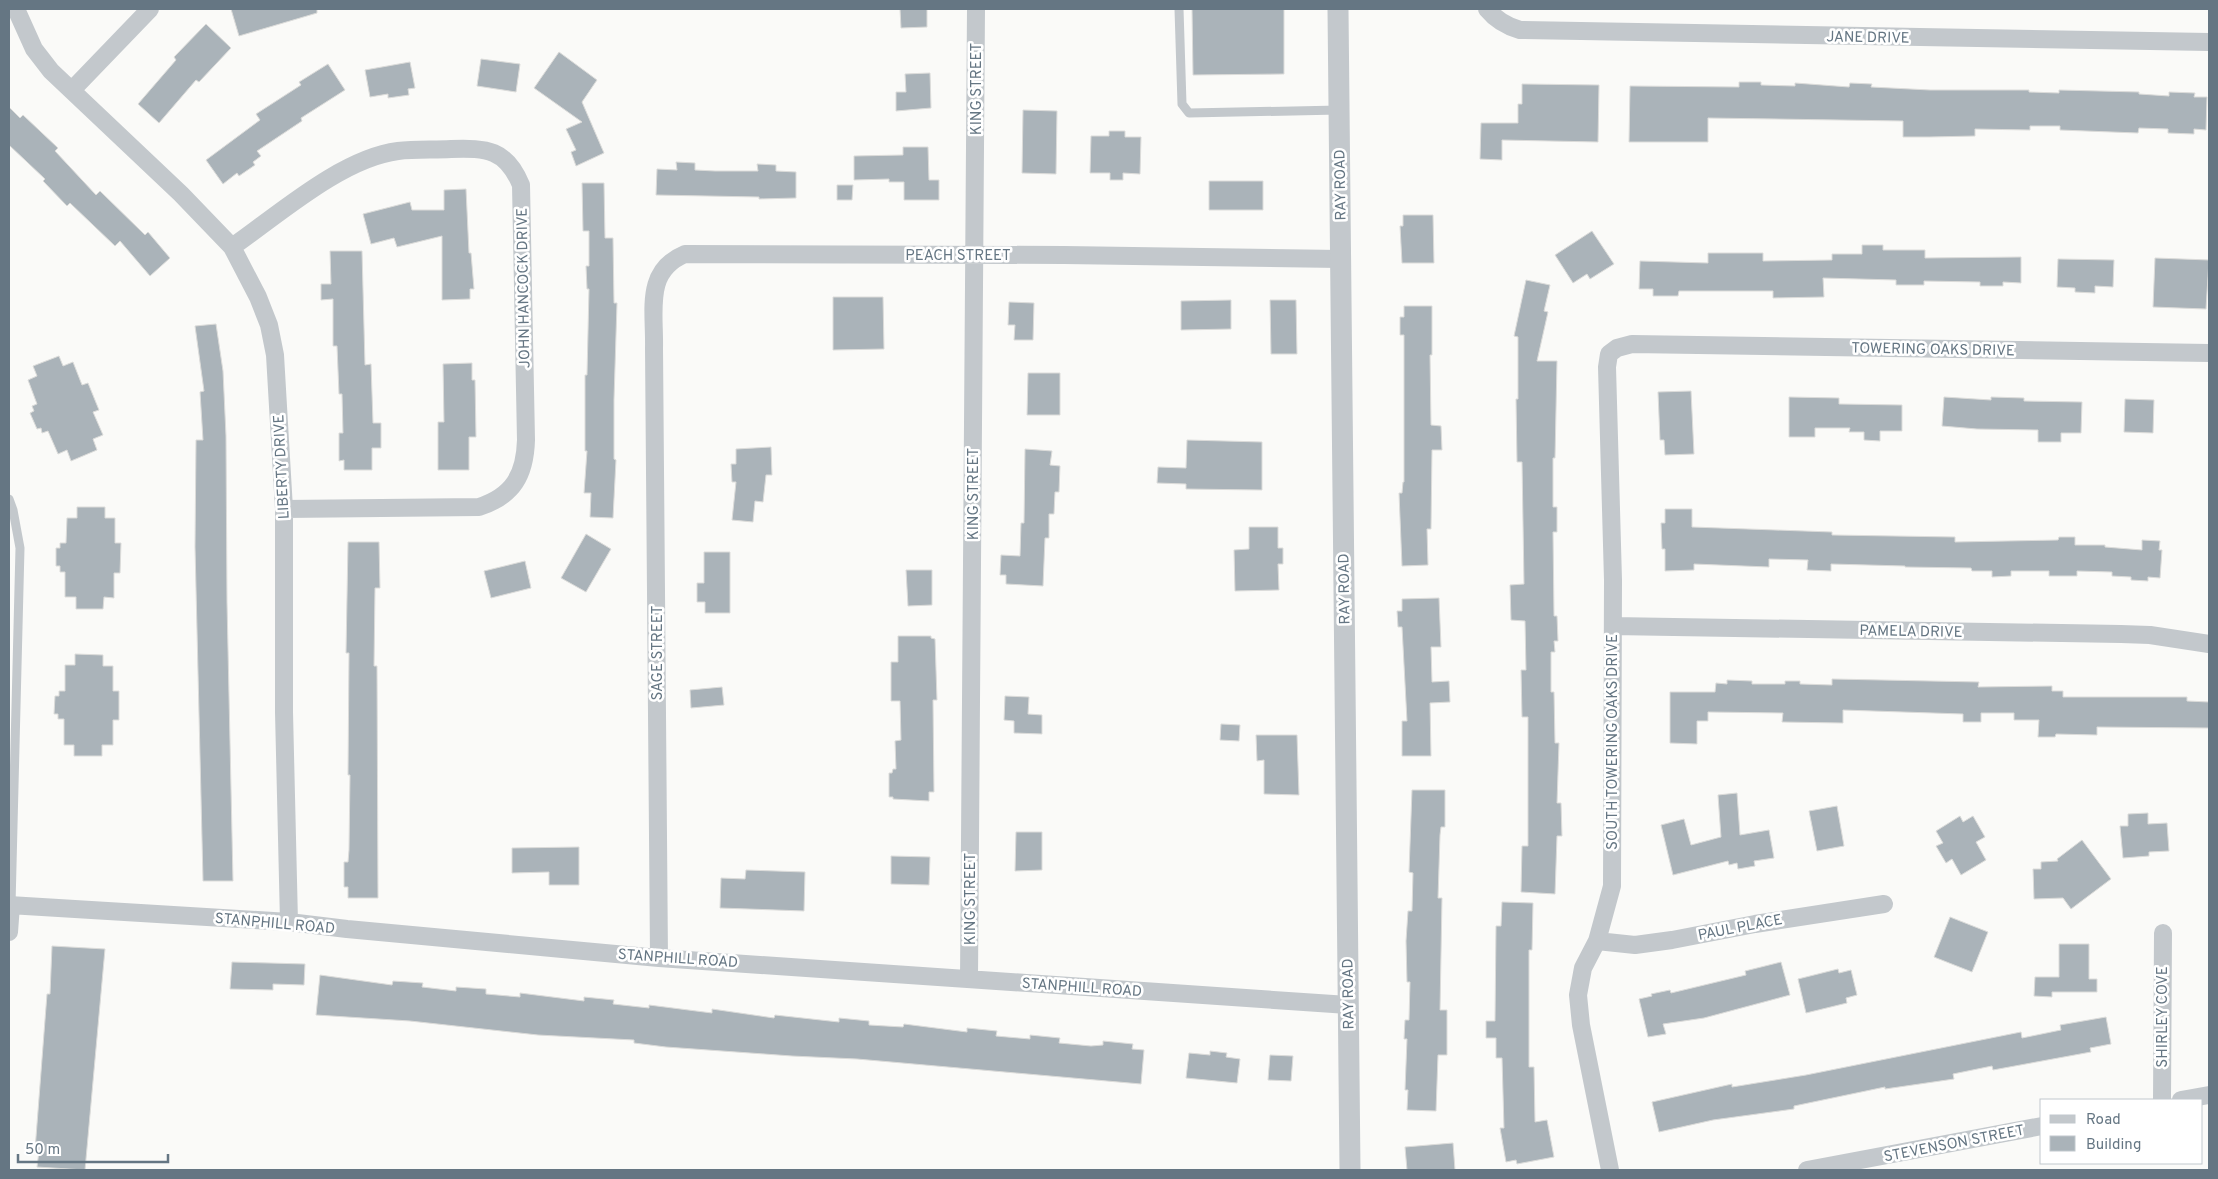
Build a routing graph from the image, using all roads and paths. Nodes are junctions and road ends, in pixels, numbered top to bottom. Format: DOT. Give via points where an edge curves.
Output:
graph roads {
  1 [pos="16,9"];
  2 [pos="150,9"];
  3 [pos="976,9"];
  4 [pos="1178,9"];
  5 [pos="1338,9"];
  6 [pos="1487,9"];
  7 [pos="2209,42"];
  8 [pos="72,90"];
  9 [pos="1339,110"];
  10 [pos="232,247"];
  11 [pos="974,255"];
  12 [pos="1340,259"];
  13 [pos="1656,344"];
  14 [pos="654,348"];
  15 [pos="2209,353"];
  16 [pos="9,499"];
  17 [pos="284,509"];
  18 [pos="1613,626"];
  19 [pos="2209,644"];
  20 [pos="1884,904"];
  21 [pos="10,905"];
  22 [pos="289,922"];
  23 [pos="9,932"];
  24 [pos="2162,933"];
  25 [pos="1597,941"];
  26 [pos="659,958"];
  27 [pos="969,979"];
  28 [pos="1348,1005"];
  29 [pos="2209,1095"];
  30 [pos="2162,1099"];
  31 [pos="2186,1099"];
  32 [pos="2040,1126"];
  33 [pos="1350,1170"];
  34 [pos="1610,1170"];
  35 [pos="1807,1170"];
  1 -- 8 [label="street, LIBERTY DRIVE" via="34,49 51,72"];
  2 -- 8 [label="street"];
  3 -- 11 [label="street, KING STREET"];
  4 -- 9 [label="lane" via="1182,104 1189,113"];
  5 -- 9 [label="street, RAY ROAD"];
  6 -- 7 [label="street, JANE DRIVE" via="1494,18 1509,27 1528,30"];
  8 -- 10 [label="street, LIBERTY DRIVE"];
  9 -- 12 [label="street, RAY ROAD"];
  10 -- 17 [label="street, LIBERTY DRIVE" via="258,297 272,340"];
  10 -- 17 [label="street, JOHN HANCOCK DRIVE" via="344,169 398,151 478,149 494,152 514,170 521,185 526,459 519,477 507,492 479,507"];
  11 -- 12 [label="street, PEACH STREET"];
  11 -- 14 [label="street, PEACH STREET" via="685,254 666,264 656,283"];
  11 -- 27 [label="street, KING STREET"];
  12 -- 28 [label="street, RAY ROAD"];
  13 -- 15 [label="street, TOWERING OAKS DRIVE"];
  13 -- 18 [label="street, SOUTH TOWERING OAKS DRIVE" via="1632,344 1609,354"];
  14 -- 26 [label="street, SAGE STREET"];
  16 -- 21 [label="lane" via="20,548"];
  17 -- 22 [label="street, LIBERTY DRIVE"];
  18 -- 19 [label="street, PAMELA DRIVE" via="2121,634"];
  18 -- 25 [label="street, SOUTH TOWERING OAKS DRIVE" via="1612,886"];
  20 -- 25 [label="street, PAUL PLACE" via="1634,945"];
  21 -- 22 [label="street, STANPHILL ROAD"];
  21 -- 23 [label="street"];
  22 -- 26 [label="street, STANPHILL ROAD"];
  24 -- 30 [label="street, SHIRLEY COVE"];
  25 -- 34 [label="street, SOUTH TOWERING OAKS DRIVE" via="1583,968 1578,994 1581,1025"];
  26 -- 27 [label="street, STANPHILL ROAD"];
  27 -- 28 [label="street, STANPHILL ROAD"];
  28 -- 33 [label="street, RAY ROAD"];
  29 -- 31 [label="street"];
  32 -- 35 [label="street, STEVENSON STREET"];
}
